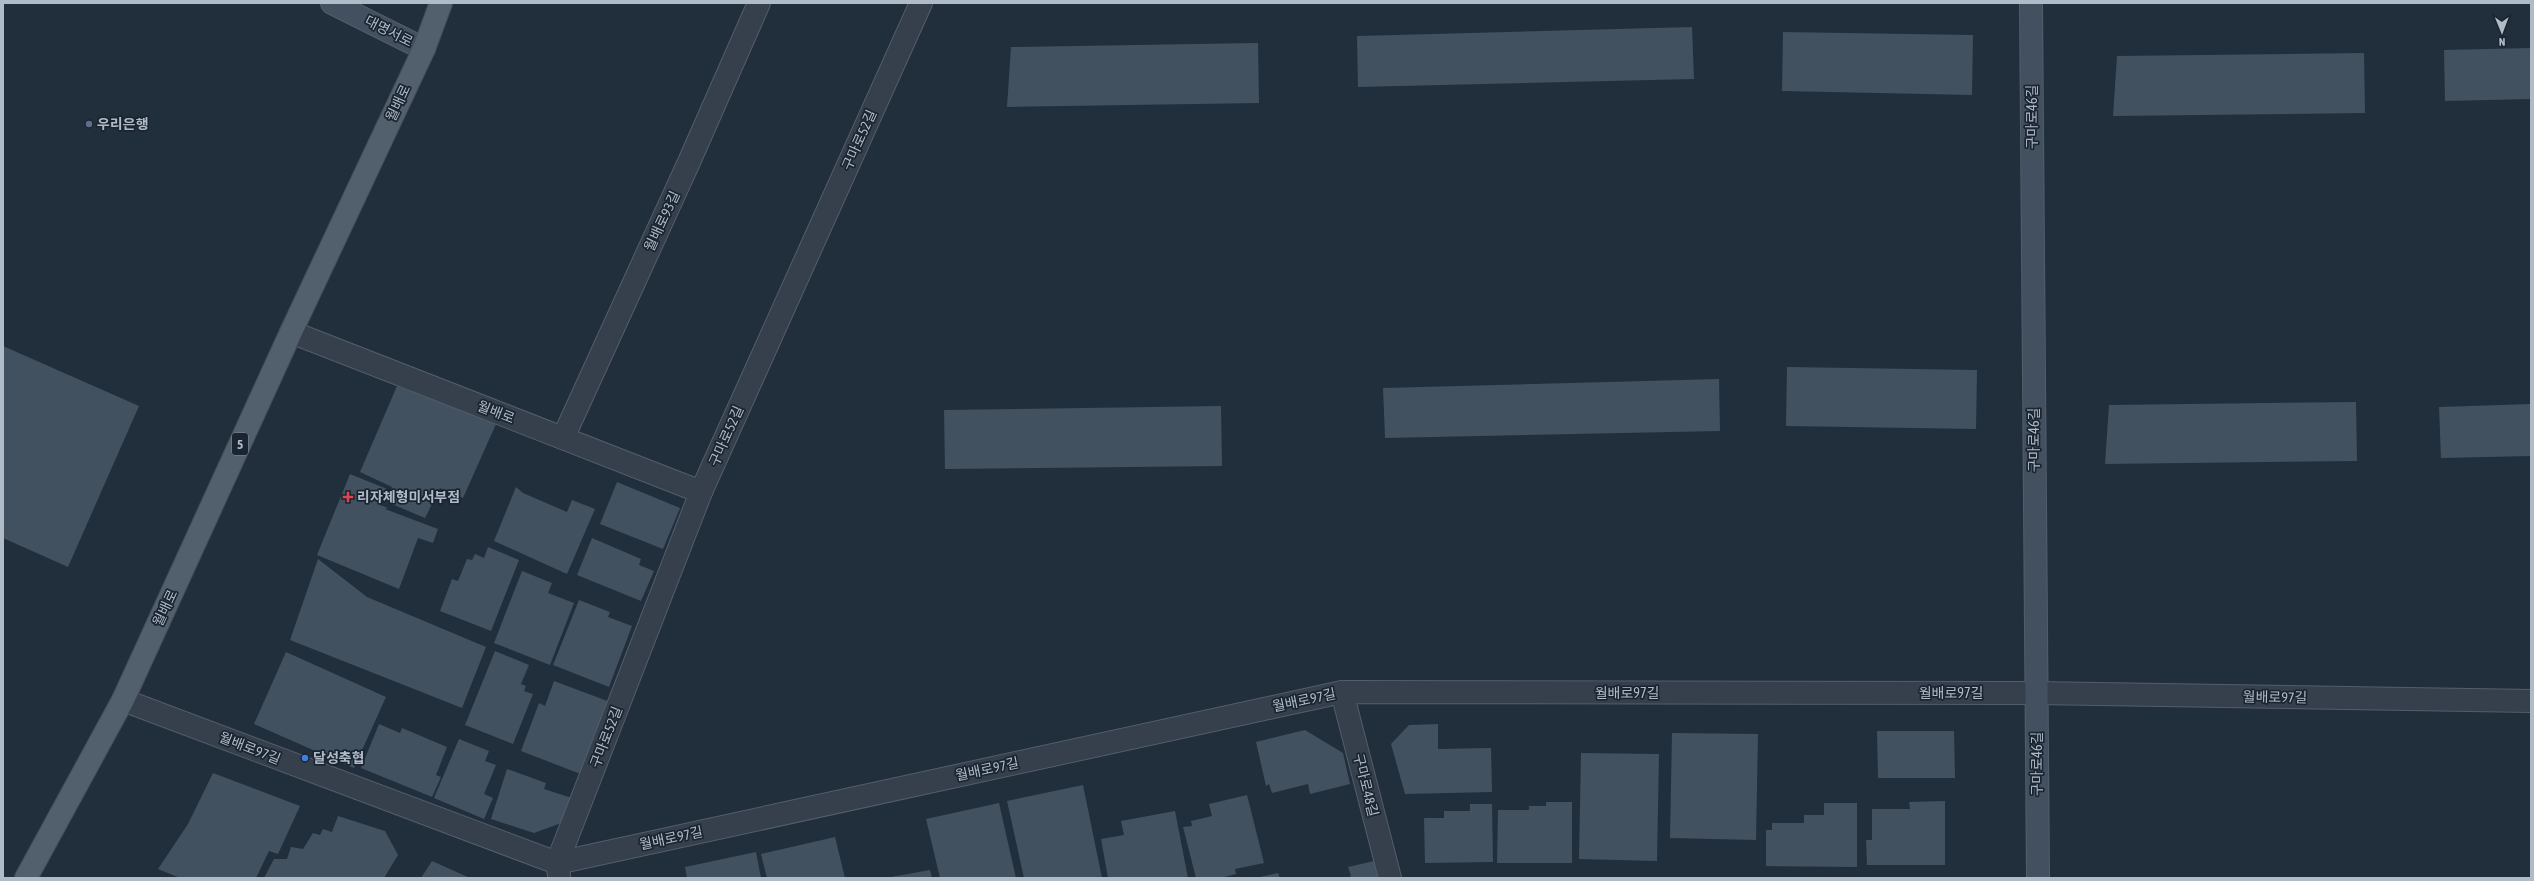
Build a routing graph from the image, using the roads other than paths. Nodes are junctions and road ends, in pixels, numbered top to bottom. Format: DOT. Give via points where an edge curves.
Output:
graph roads {
  1 [pos="332,3"];
  2 [pos="441,3"];
  3 [pos="758,3"];
  4 [pos="921,3"];
  5 [pos="2031,3"];
  6 [pos="424,49"];
  7 [pos="291,332"];
  8 [pos="563,438"];
  9 [pos="700,492"];
  10 [pos="1342,692"];
  11 [pos="2036,693"];
  12 [pos="123,700"];
  13 [pos="2531,701"];
  14 [pos="558,871"];
  15 [pos="26,878"];
  16 [pos="1390,878"];
  17 [pos="2038,878"];
  1 -- 6 [label="main road, 대명서로"];
  2 -- 6 [label="main road, 월배로 / 5"];
  3 -- 8 [label="street, 월배로93길" via="689,162"];
  4 -- 9 [label="street, 구마로52길"];
  5 -- 11 [label="main road, 구마로46길"];
  6 -- 7 [label="main road, 월배로 / 5"];
  7 -- 8 [label="street, 월배로"];
  7 -- 12 [label="main road, 월배로 / 5"];
  8 -- 9 [label="street, 월배로"];
  9 -- 14 [label="street, 구마로52길"];
  10 -- 11 [label="street, 월배로97길"];
  10 -- 14 [label="street, 월배로97길"];
  10 -- 16 [label="street, 구마로48길"];
  11 -- 13 [label="street, 월배로97길"];
  11 -- 17 [label="main road, 구마로46길"];
  12 -- 14 [label="street, 월배로97길"];
  12 -- 15 [label="main road, 월배로 / 5"];
}
